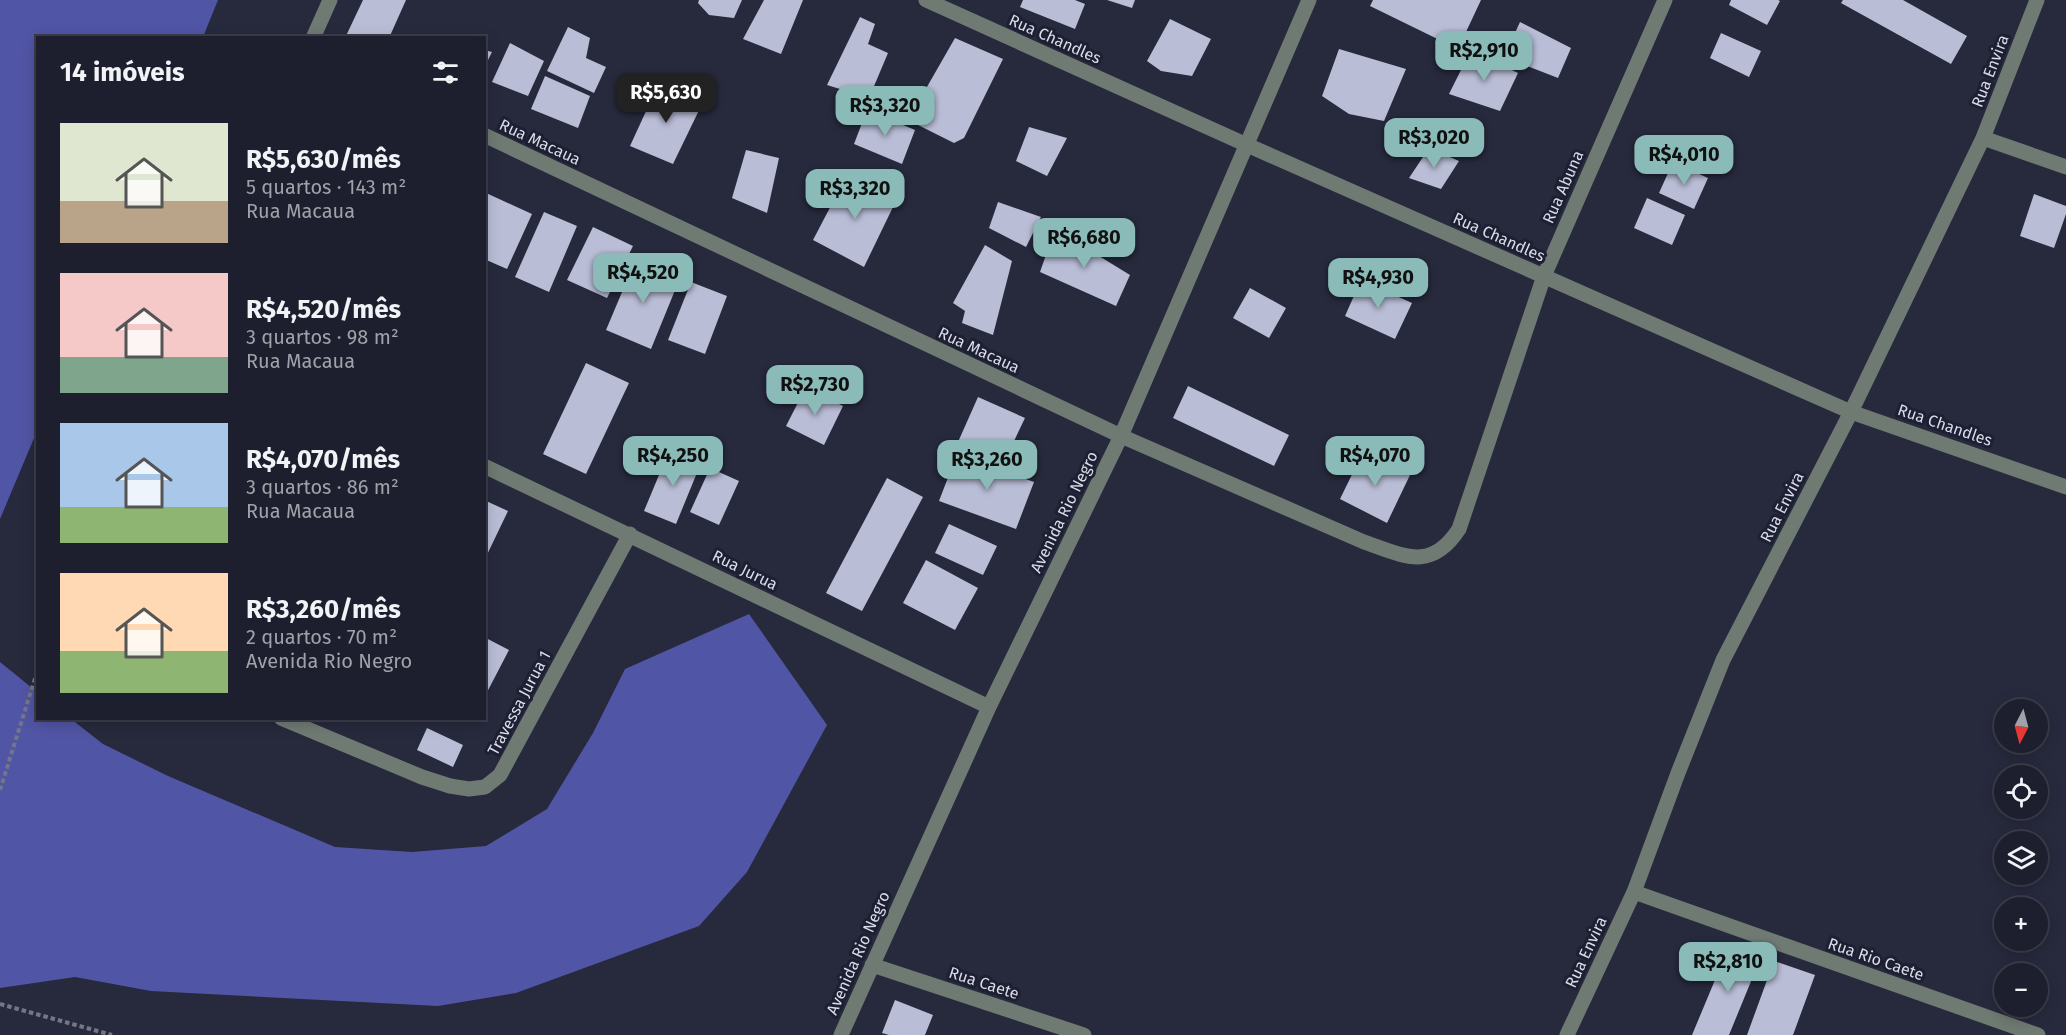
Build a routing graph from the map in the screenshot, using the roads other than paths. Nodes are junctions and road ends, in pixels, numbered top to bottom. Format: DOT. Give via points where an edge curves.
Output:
graph roads {
  1 [pos="330,0"];
  2 [pos="926,0"];
  3 [pos="1309,0"];
  4 [pos="1665,0"];
  5 [pos="2037,0"];
  6 [pos="315,36"];
  7 [pos="486,136"];
  8 [pos="1983,138"];
  9 [pos="1246,145"];
  10 [pos="2066,167"];
  11 [pos="1544,276"];
  12 [pos="1851,412"];
  13 [pos="1121,436"];
  14 [pos="486,467"];
  15 [pos="2066,487"];
  16 [pos="1459,529"];
  17 [pos="630,534"];
  18 [pos="989,707"];
  19 [pos="286,720"];
  20 [pos="1634,892"];
  21 [pos="872,965"];
  22 [pos="841,1035"];
  23 [pos="1084,1035"];
  24 [pos="1567,1035"];
  25 [pos="2038,1035"];
  1 -- 6 [label="street"];
  2 -- 9 [label="street, Rua Chandles"];
  3 -- 9 [label="street, Avenida Rio Negro"];
  4 -- 11 [label="street, Rua Abuna"];
  5 -- 8 [label="street, Rua Envira"];
  7 -- 13 [label="street, Rua Macaua"];
  8 -- 10 [label="street"];
  8 -- 12 [label="street, Rua Envira"];
  9 -- 11 [label="street, Rua Chandles"];
  9 -- 13 [label="street, Avenida Rio Negro"];
  11 -- 12 [label="street, Rua Chandles"];
  11 -- 16 [label="street, Rua Abuna"];
  12 -- 15 [label="street, Rua Chandles"];
  12 -- 20 [label="street, Rua Envira" via="1723,660"];
  13 -- 16 [label="street, Rua Macaua" via="1364,542 1405,556 1431,556"];
  13 -- 18 [label="street, Avenida Rio Negro"];
  14 -- 17 [label="street, Rua Jurua"];
  17 -- 18 [label="street, Rua Jurua"];
  17 -- 19 [label="street, Travessa Jurua 1" via="501,776 485,787 469,789 422,777"];
  18 -- 21 [label="street, Avenida Rio Negro"];
  20 -- 24 [label="street, Rua Envira"];
  20 -- 25 [label="street, Rua Rio Caete"];
  21 -- 22 [label="street, Avenida Rio Negro"];
  21 -- 23 [label="street, Rua Caete"];
}
